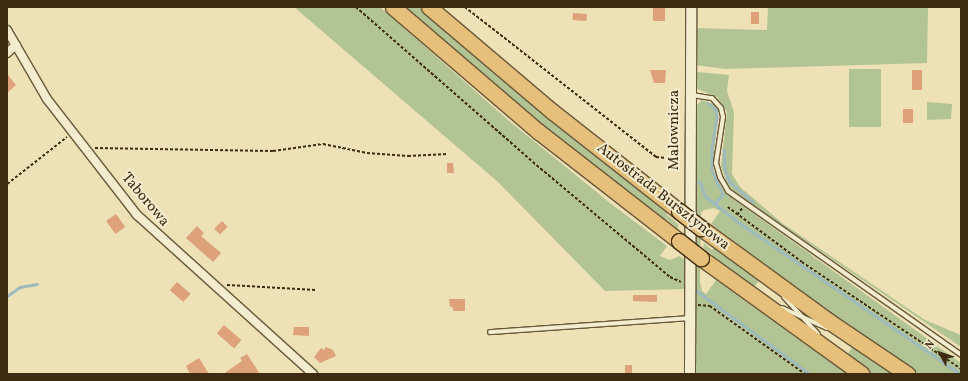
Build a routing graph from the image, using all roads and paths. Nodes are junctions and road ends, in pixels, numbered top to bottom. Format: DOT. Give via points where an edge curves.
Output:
graph roads {
  1 [pos="356,7"];
  2 [pos="393,7"];
  3 [pos="429,7"];
  4 [pos="465,7"];
  5 [pos="691,7"];
  6 [pos="7,30"];
  7 [pos="16,46"];
  8 [pos="7,53"];
  9 [pos="690,95"];
  10 [pos="72,134"];
  11 [pos="84,148"];
  12 [pos="448,154"];
  13 [pos="690,160"];
  14 [pos="7,184"];
  15 [pos="745,204"];
  16 [pos="728,208"];
  17 [pos="737,215"];
  18 [pos="763,274"];
  19 [pos="690,281"];
  20 [pos="213,286"];
  21 [pos="316,290"];
  22 [pos="748,293"];
  23 [pos="710,306"];
  24 [pos="803,317"];
  25 [pos="690,318"];
  26 [pos="490,332"];
  27 [pos="856,340"];
  28 [pos="961,355"];
  29 [pos="843,361"];
  30 [pos="961,369"];
  31 [pos="313,374"];
  32 [pos="690,374"];
  33 [pos="805,374"];
  34 [pos="862,374"];
  35 [pos="907,374"];
  1 -- 19 [label="path" via="498,132 670,277 676,281"];
  2 -- 22 [label="highway, Autostrada Bursztynowa, bridge" via="533,127"];
  3 -- 18 [label="highway, Autostrada Bursztynowa, bridge" via="553,112"];
  4 -- 13 [label="path" via="656,157"];
  5 -- 9 [label="street, Malownicza"];
  6 -- 7 [label="street, Taborowa"];
  7 -- 8 [label="street"];
  7 -- 10 [label="street, Taborowa"];
  9 -- 13 [label="street, Malownicza"];
  9 -- 15 [label="lane" via="712,98 721,108 723,117 717,168 726,189"];
  10 -- 11 [label="street, Taborowa"];
  10 -- 14 [label="path"];
  11 -- 12 [label="path" via="273,151 323,144 367,153 408,156"];
  11 -- 20 [label="street, Taborowa" via="137,215"];
  13 -- 19 [label="street, Malownicza"];
  15 -- 17 [label="path"];
  15 -- 28 [label="lane"];
  16 -- 17 [label="path"];
  17 -- 30 [label="path"];
  18 -- 24 [label="lane"];
  18 -- 27 [label="highway, Autostrada Bursztynowa"];
  19 -- 25 [label="street, Malownicza"];
  20 -- 21 [label="path" via="221,284"];
  20 -- 31 [label="street, Taborowa"];
  22 -- 24 [label="lane"];
  22 -- 29 [label="highway, Autostrada Bursztynowa"];
  23 -- 33 [label="path"];
  24 -- 27 [label="lane"];
  24 -- 29 [label="lane"];
  25 -- 26 [label="lane"];
  25 -- 32 [label="street, Malownicza"];
  27 -- 35 [label="highway, Autostrada Bursztynowa"];
  29 -- 34 [label="highway, Autostrada Bursztynowa"];
}
